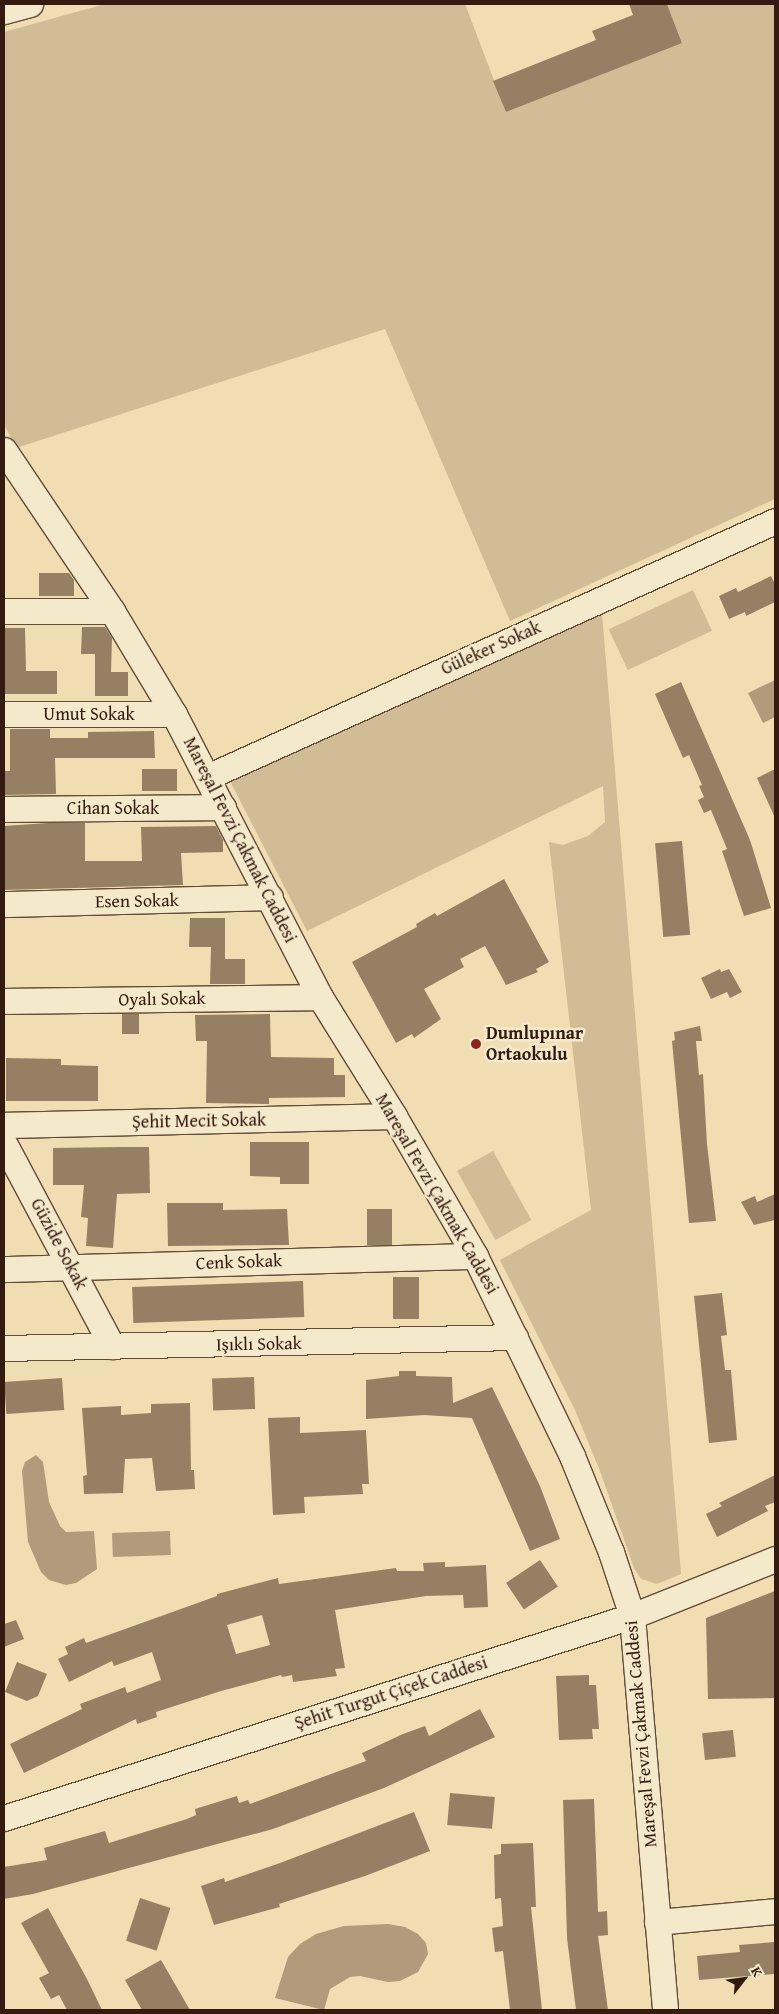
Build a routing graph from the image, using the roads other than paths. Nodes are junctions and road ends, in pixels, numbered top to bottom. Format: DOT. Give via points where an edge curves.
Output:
graph roads {
  1 [pos="30,4"];
  2 [pos="4,11"];
  3 [pos="4,450"];
  4 [pos="12,476"];
  5 [pos="775,521"];
  6 [pos="112,611"];
  7 [pos="4,612"];
  8 [pos="4,714"];
  9 [pos="174,714"];
  10 [pos="207,777"];
  11 [pos="223,807"];
  12 [pos="4,809"];
  13 [pos="270,897"];
  14 [pos="4,904"];
  15 [pos="320,997"];
  16 [pos="4,1001"];
  17 [pos="394,1116"];
  18 [pos="4,1125"];
  19 [pos="4,1143"];
  20 [pos="475,1256"];
  21 [pos="72,1267"];
  22 [pos="4,1268"];
  23 [pos="515,1337"];
  24 [pos="112,1346"];
  25 [pos="4,1348"];
  26 [pos="775,1559"];
  27 [pos="632,1616"];
  28 [pos="4,1818"];
  29 [pos="775,1911"];
  30 [pos="657,1922"];
  31 [pos="664,2010"];
  1 -- 2 [label="street"];
  3 -- 4 [label="street, Mareşal Fevzi Çakmak Caddesi"];
  4 -- 6 [label="street, Mareşal Fevzi Çakmak Caddesi"];
  5 -- 10 [label="street, Güleker Sokak"];
  6 -- 7 [label="street"];
  6 -- 9 [label="street, Mareşal Fevzi Çakmak Caddesi"];
  8 -- 9 [label="street, Umut Sokak"];
  9 -- 10 [label="street, Mareşal Fevzi Çakmak Caddesi"];
  10 -- 11 [label="street, Mareşal Fevzi Çakmak Caddesi"];
  11 -- 12 [label="street, Cihan Sokak"];
  11 -- 13 [label="street, Mareşal Fevzi Çakmak Caddesi"];
  13 -- 14 [label="street, Esen Sokak"];
  13 -- 15 [label="street, Mareşal Fevzi Çakmak Caddesi"];
  15 -- 16 [label="street, Oyalı Sokak"];
  15 -- 17 [label="street, Mareşal Fevzi Çakmak Caddesi"];
  17 -- 18 [label="street, Şehit Mecit Sokak"];
  17 -- 20 [label="street, Mareşal Fevzi Çakmak Caddesi"];
  19 -- 21 [label="street, Güzide Sokak"];
  20 -- 21 [label="street, Cenk Sokak"];
  20 -- 23 [label="street, Mareşal Fevzi Çakmak Caddesi"];
  21 -- 22 [label="street, Cenk Sokak"];
  21 -- 24 [label="street, Güzide Sokak"];
  23 -- 24 [label="street, Işıklı Sokak"];
  23 -- 27 [label="street, Mareşal Fevzi Çakmak Caddesi" via="572,1456 611,1552"];
  24 -- 25 [label="street, Işıklı Sokak"];
  26 -- 27 [label="street, Şehit Turgut Çiçek Caddesi"];
  27 -- 28 [label="street, Şehit Turgut Çiçek Caddesi"];
  27 -- 30 [label="street, Mareşal Fevzi Çakmak Caddesi"];
  29 -- 30 [label="street"];
  30 -- 31 [label="street, Mareşal Fevzi Çakmak Caddesi"];
}
